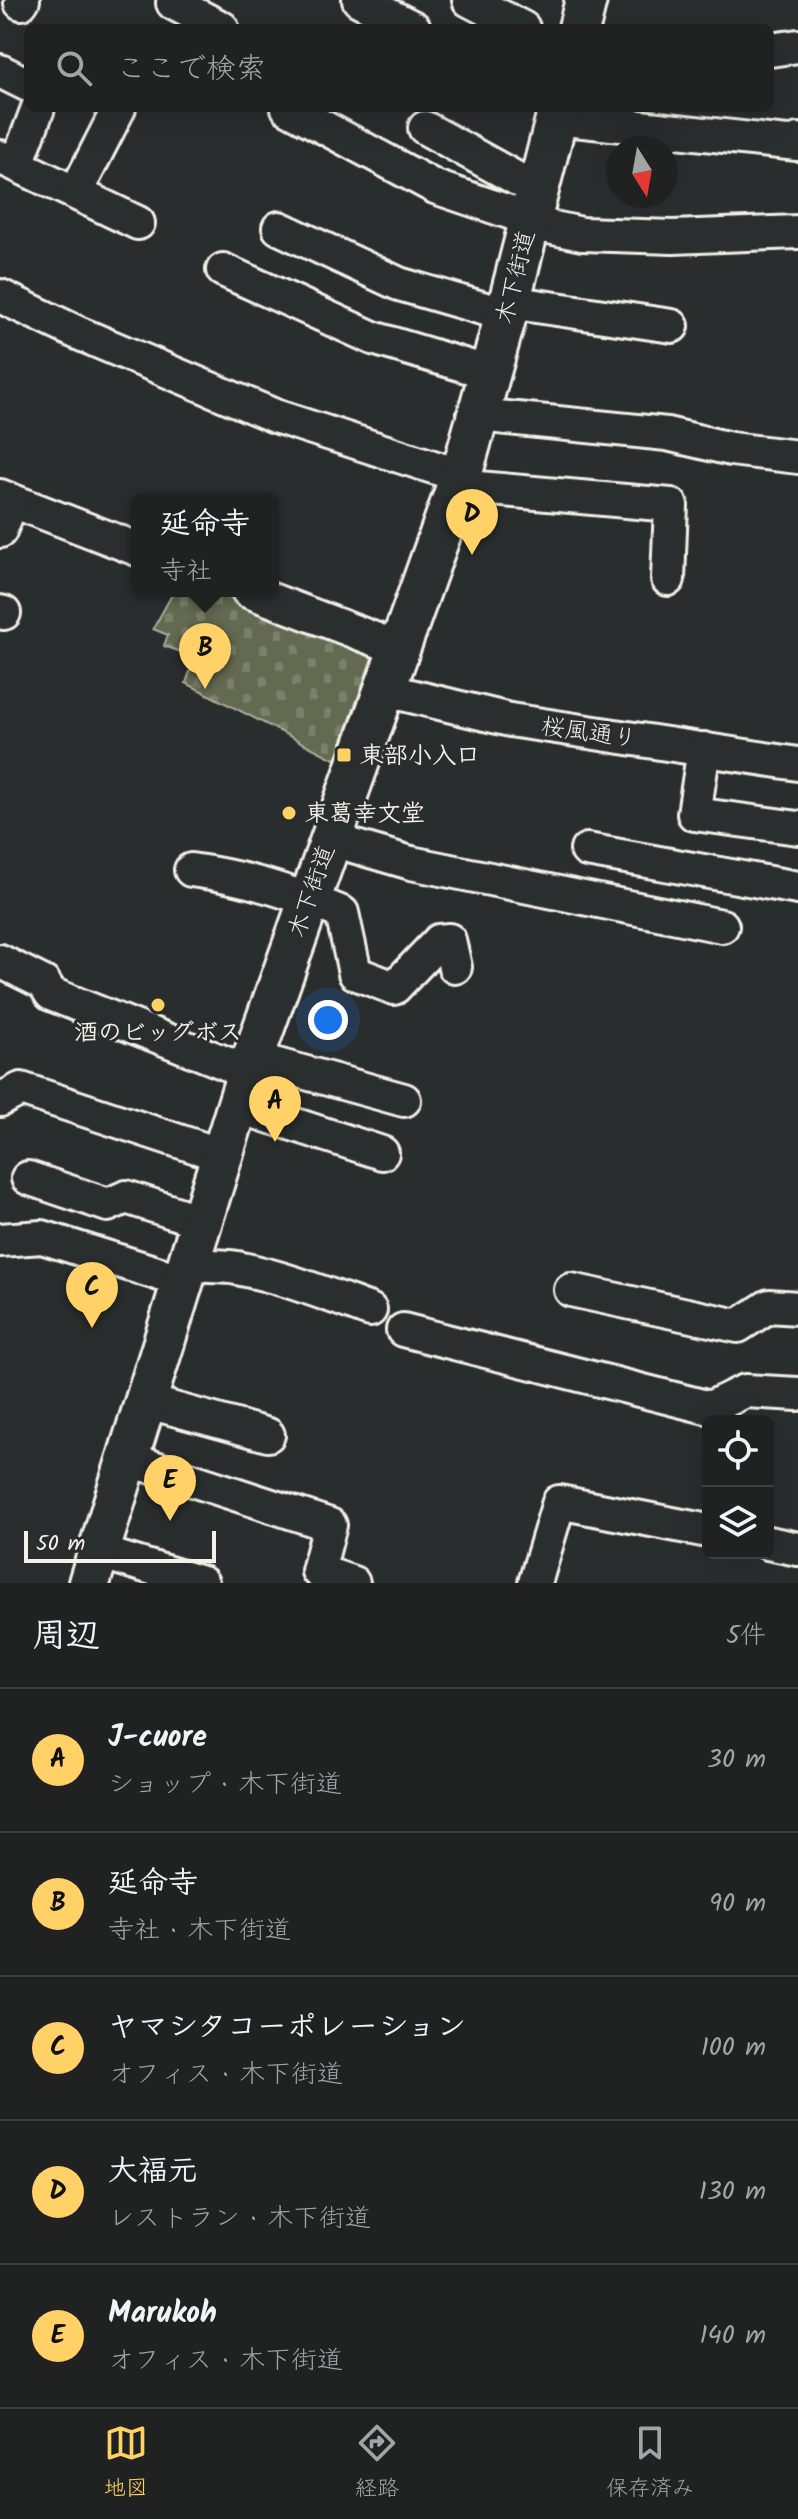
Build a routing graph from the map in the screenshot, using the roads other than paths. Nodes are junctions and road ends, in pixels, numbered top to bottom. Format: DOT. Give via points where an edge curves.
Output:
graph roads {
  1 [pos="359,0"];
  2 [pos="469,0"];
  3 [pos="586,0"];
  4 [pos="167,10"];
  5 [pos="210,24"];
  6 [pos="406,24"];
  7 [pos="515,24"];
  8 [pos="580,24"];
  9 [pos="798,46"];
  10 [pos="774,49"];
  11 [pos="0,71"];
  12 [pos="24,83"];
  13 [pos="36,112"];
  14 [pos="117,112"];
  15 [pos="295,112"];
  16 [pos="557,113"];
  17 [pos="425,128"];
  18 [pos="798,140"];
  19 [pos="9,160"];
  20 [pos="76,192"];
  21 [pos="533,205"];
  22 [pos="138,223"];
  23 [pos="279,228"];
  24 [pos="798,232"];
  25 [pos="223,270"];
  26 [pos="0,296"];
  27 [pos="507,309"];
  28 [pos="672,326"];
  29 [pos="490,373"];
  30 [pos="478,415"];
  31 [pos="798,457"];
  32 [pos="459,481"];
  33 [pos="6,498"];
  34 [pos="0,531"];
  35 [pos="131,547"];
  36 [pos="668,579"];
  37 [pos="264,597"];
  38 [pos="398,648"];
  39 [pos="382,689"];
  40 [pos="704,749"];
  41 [pos="798,764"];
  42 [pos="798,828"];
  43 [pos="329,839"];
  44 [pos="587,850"];
  45 [pos="191,870"];
  46 [pos="798,888"];
  47 [pos="309,899"];
  48 [pos="722,926"];
  49 [pos="0,961"];
  50 [pos="455,967"];
  51 [pos="246,1079"];
  52 [pos="0,1100"];
  53 [pos="404,1100"];
  54 [pos="382,1153"];
  55 [pos="221,1155"];
  56 [pos="28,1178"];
  57 [pos="200,1221"];
  58 [pos="0,1240"];
  59 [pos="184,1272"];
  60 [pos="571,1290"];
  61 [pos="798,1308"];
  62 [pos="370,1310"];
  63 [pos="403,1330"];
  64 [pos="798,1394"];
  65 [pos="145,1401"];
  66 [pos="268,1435"];
  67 [pos="128,1459"];
  68 [pos="702,1530"];
  69 [pos="774,1544"];
  70 [pos="798,1549"];
  71 [pos="94,1568"];
  72 [pos="195,1582"];
  73 [pos="353,1583"];
  74 [pos="535,1583"];
  1 -- 6 [label="street"];
  2 -- 7 [label="street"];
  3 -- 8 [label="main road"];
  4 -- 5 [label="street"];
  9 -- 10 [label="street"];
  11 -- 12 [label="street"];
  13 -- 19 [label="street"];
  14 -- 20 [label="street"];
  15 -- 21 [label="street" via="435,187"];
  16 -- 18 [label="street" via="797,144"];
  16 -- 21 [label="main road, 木下街道"];
  17 -- 21 [label="street"];
  19 -- 20 [label="street"];
  20 -- 22 [label="street"];
  21 -- 24 [label="street" via="544,226 582,234"];
  21 -- 27 [label="main road, 木下街道"];
  23 -- 27 [label="street" via="399,284"];
  25 -- 29 [label="street" via="373,338"];
  26 -- 32 [label="street" via="275,416"];
  27 -- 28 [label="street"];
  27 -- 29 [label="main road, 木下街道"];
  29 -- 30 [label="main road, 木下街道"];
  30 -- 31 [label="street" via="666,444"];
  30 -- 32 [label="main road, 木下街道"];
  32 -- 36 [label="street" via="671,505"];
  32 -- 38 [label="main road, 木下街道"];
  33 -- 34 [label="street"];
  33 -- 35 [label="street"];
  37 -- 38 [label="street"];
  38 -- 39 [label="main road, 木下街道"];
  39 -- 40 [label="street, 桜風通り" via="510,720"];
  39 -- 43 [label="main road, 木下街道"];
  40 -- 41 [label="street, 桜風通り"];
  40 -- 42 [label="street" via="694,814"];
  43 -- 47 [label="main road, 木下街道"];
  43 -- 48 [label="street" via="411,863"];
  44 -- 46 [label="street"];
  45 -- 47 [label="street" via="238,876"];
  47 -- 50 [label="street" via="342,913 355,973 394,988 439,941 449,940"];
  47 -- 51 [label="main road, 木下街道"];
  49 -- 51 [label="street" via="44,983 51,994"];
  51 -- 53 [label="street"];
  51 -- 54 [label="street"];
  51 -- 55 [label="main road, 木下街道"];
  52 -- 55 [label="street" via="21,1089"];
  55 -- 57 [label="main road, 木下街道"];
  56 -- 57 [label="street" via="108,1205 126,1197"];
  57 -- 59 [label="main road, 木下街道"];
  58 -- 59 [label="street" via="42,1237"];
  59 -- 62 [label="street" via="234,1267"];
  59 -- 65 [label="main road, 木下街道"];
  60 -- 61 [label="street" via="738,1326 769,1306"];
  63 -- 64 [label="street" via="710,1408 745,1391"];
  65 -- 66 [label="street"];
  65 -- 67 [label="main road, 木下街道"];
  67 -- 71 [label="main road, 木下街道"];
  67 -- 73 [label="street" via="330,1525 318,1571"];
  68 -- 74 [label="street" via="559,1502"];
  69 -- 70 [label="street"];
  71 -- 72 [label="street"];
}
